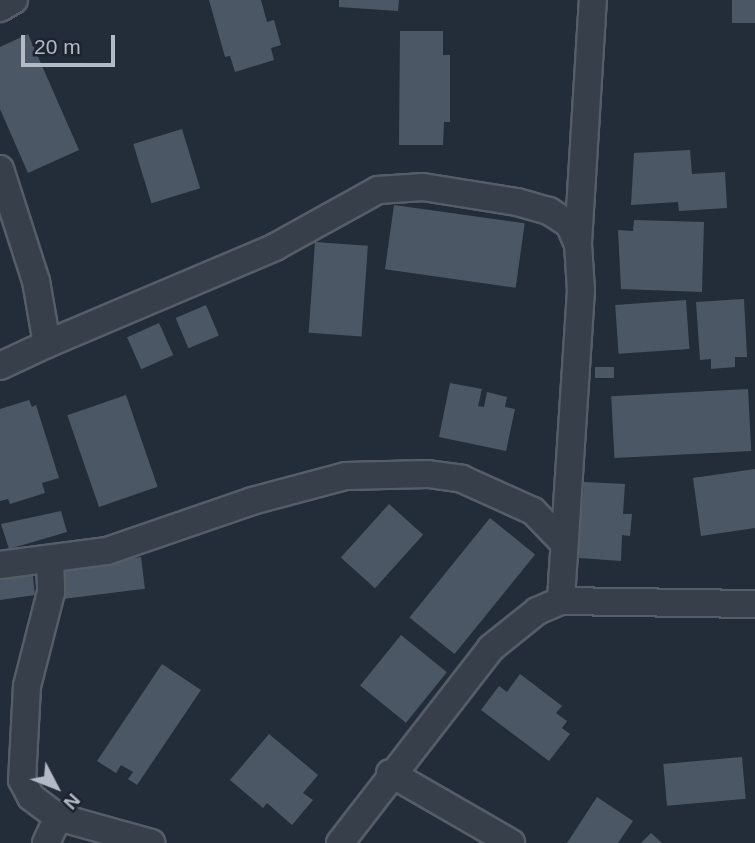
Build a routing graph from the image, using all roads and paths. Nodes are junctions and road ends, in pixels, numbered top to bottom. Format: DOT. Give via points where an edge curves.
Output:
graph roads {
  1 [pos="14,0"];
  2 [pos="593,0"];
  3 [pos="0,8"];
  4 [pos="0,169"];
  5 [pos="578,244"];
  6 [pos="47,344"];
  7 [pos="0,366"];
  8 [pos="562,541"];
  9 [pos="50,559"];
  10 [pos="0,565"];
  11 [pos="561,601"];
  12 [pos="755,604"];
  13 [pos="390,773"];
  14 [pos="58,817"];
  15 [pos="46,843"];
  16 [pos="151,843"];
  17 [pos="340,843"];
  18 [pos="511,843"];
  1 -- 3 [label="street"];
  2 -- 5 [label="street"];
  4 -- 6 [label="street" via="36,281"];
  5 -- 6 [label="street" via="569,224 549,211 423,187 378,190 275,247"];
  5 -- 8 [label="street" via="581,290"];
  6 -- 7 [label="street"];
  8 -- 9 [label="street" via="533,512 462,479 428,474 346,476 252,501 107,551"];
  8 -- 11 [label="street"];
  9 -- 10 [label="street"];
  9 -- 14 [label="street" via="51,592 27,686 20,760 22,780 31,797"];
  11 -- 12 [label="street"];
  11 -- 13 [label="street" via="537,611 491,648"];
  13 -- 17 [label="street"];
  13 -- 18 [label="street"];
  14 -- 15 [label="street"];
  14 -- 16 [label="street"];
}
